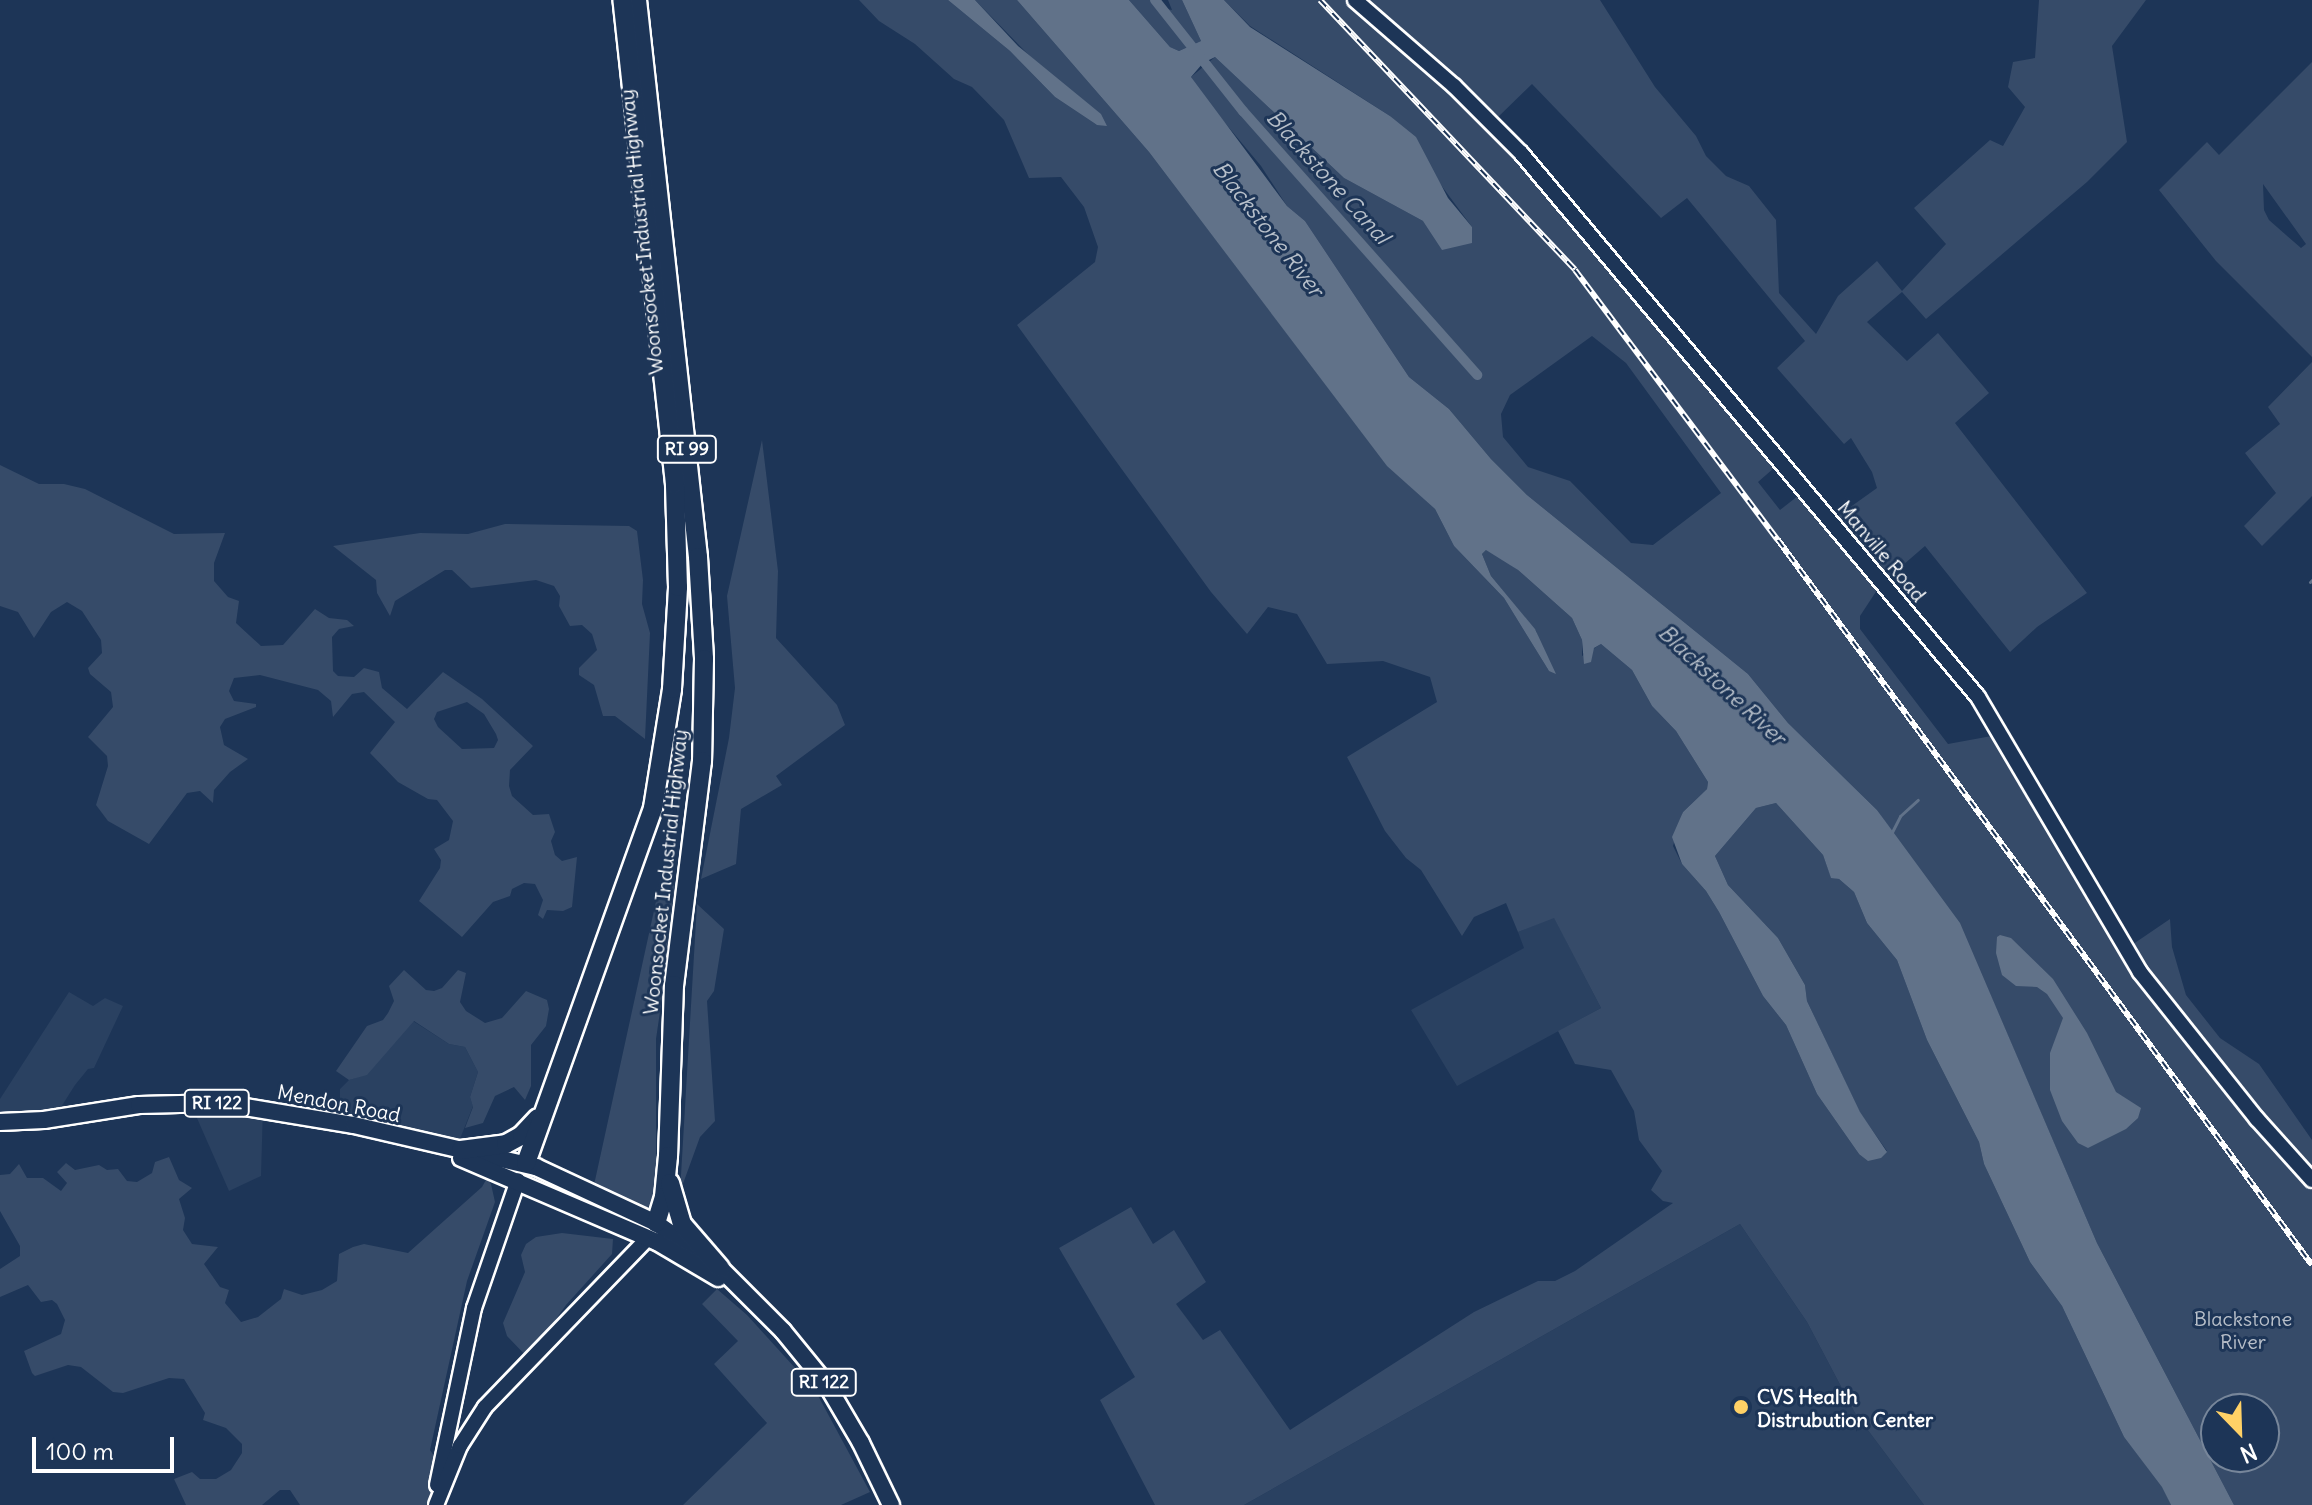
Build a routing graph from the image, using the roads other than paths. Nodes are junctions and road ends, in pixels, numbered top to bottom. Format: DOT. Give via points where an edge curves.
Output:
graph roads {
  1 [pos="622,0"];
  2 [pos="637,0"];
  3 [pos="1355,0"];
  4 [pos="634,42"];
  5 [pos="549,1098"];
  6 [pos="0,1122"];
  7 [pos="431,1144"];
  8 [pos="461,1150"];
  9 [pos="668,1156"];
  10 [pos="522,1172"];
  11 [pos="2312,1180"];
  12 [pos="652,1230"];
  13 [pos="724,1274"];
  14 [pos="435,1505"];
  15 [pos="891,1505"];
  1 -- 4 [label="highway, Woonsocket Industrial Highway / RI 99"];
  2 -- 4 [label="highway, Woonsocket Industrial Highway / RI 99"];
  3 -- 11 [label="main road, Manville Road" via="1521,153 1978,697 2140,972"];
  4 -- 5 [label="highway, Woonsocket Industrial Highway / RI 99" via="677,519 672,689 661,776 648,823"];
  4 -- 9 [label="highway, Woonsocket Industrial Highway / RI 99" via="702,601 704,727 672,1002"];
  5 -- 8 [label="highway" via="533,1126 517,1138 495,1147"];
  5 -- 10 [label="highway, Woonsocket Industrial Highway / RI 99"];
  6 -- 7 [label="main road, Mendon Road / RI 122" via="139,1105 221,1103"];
  7 -- 8 [label="main road, Mendon Road / RI 122"];
  7 -- 10 [label="main road, Mendon Road / RI 122"];
  8 -- 10 [label="main road, Mendon Road / RI 122"];
  9 -- 12 [label="highway, Woonsocket Industrial Highway / RI 99" via="664,1197"];
  9 -- 13 [label="highway" via="678,1217"];
  10 -- 12 [label="main road, Mendon Road / RI 122"];
  10 -- 14 [label="main road" via="474,1308"];
  12 -- 13 [label="main road, Mendon Road / RI 122"];
  12 -- 14 [label="main road" via="485,1407 460,1446"];
  13 -- 15 [label="main road, Mendon Road / RI 122" via="783,1331 827,1385"];
}
